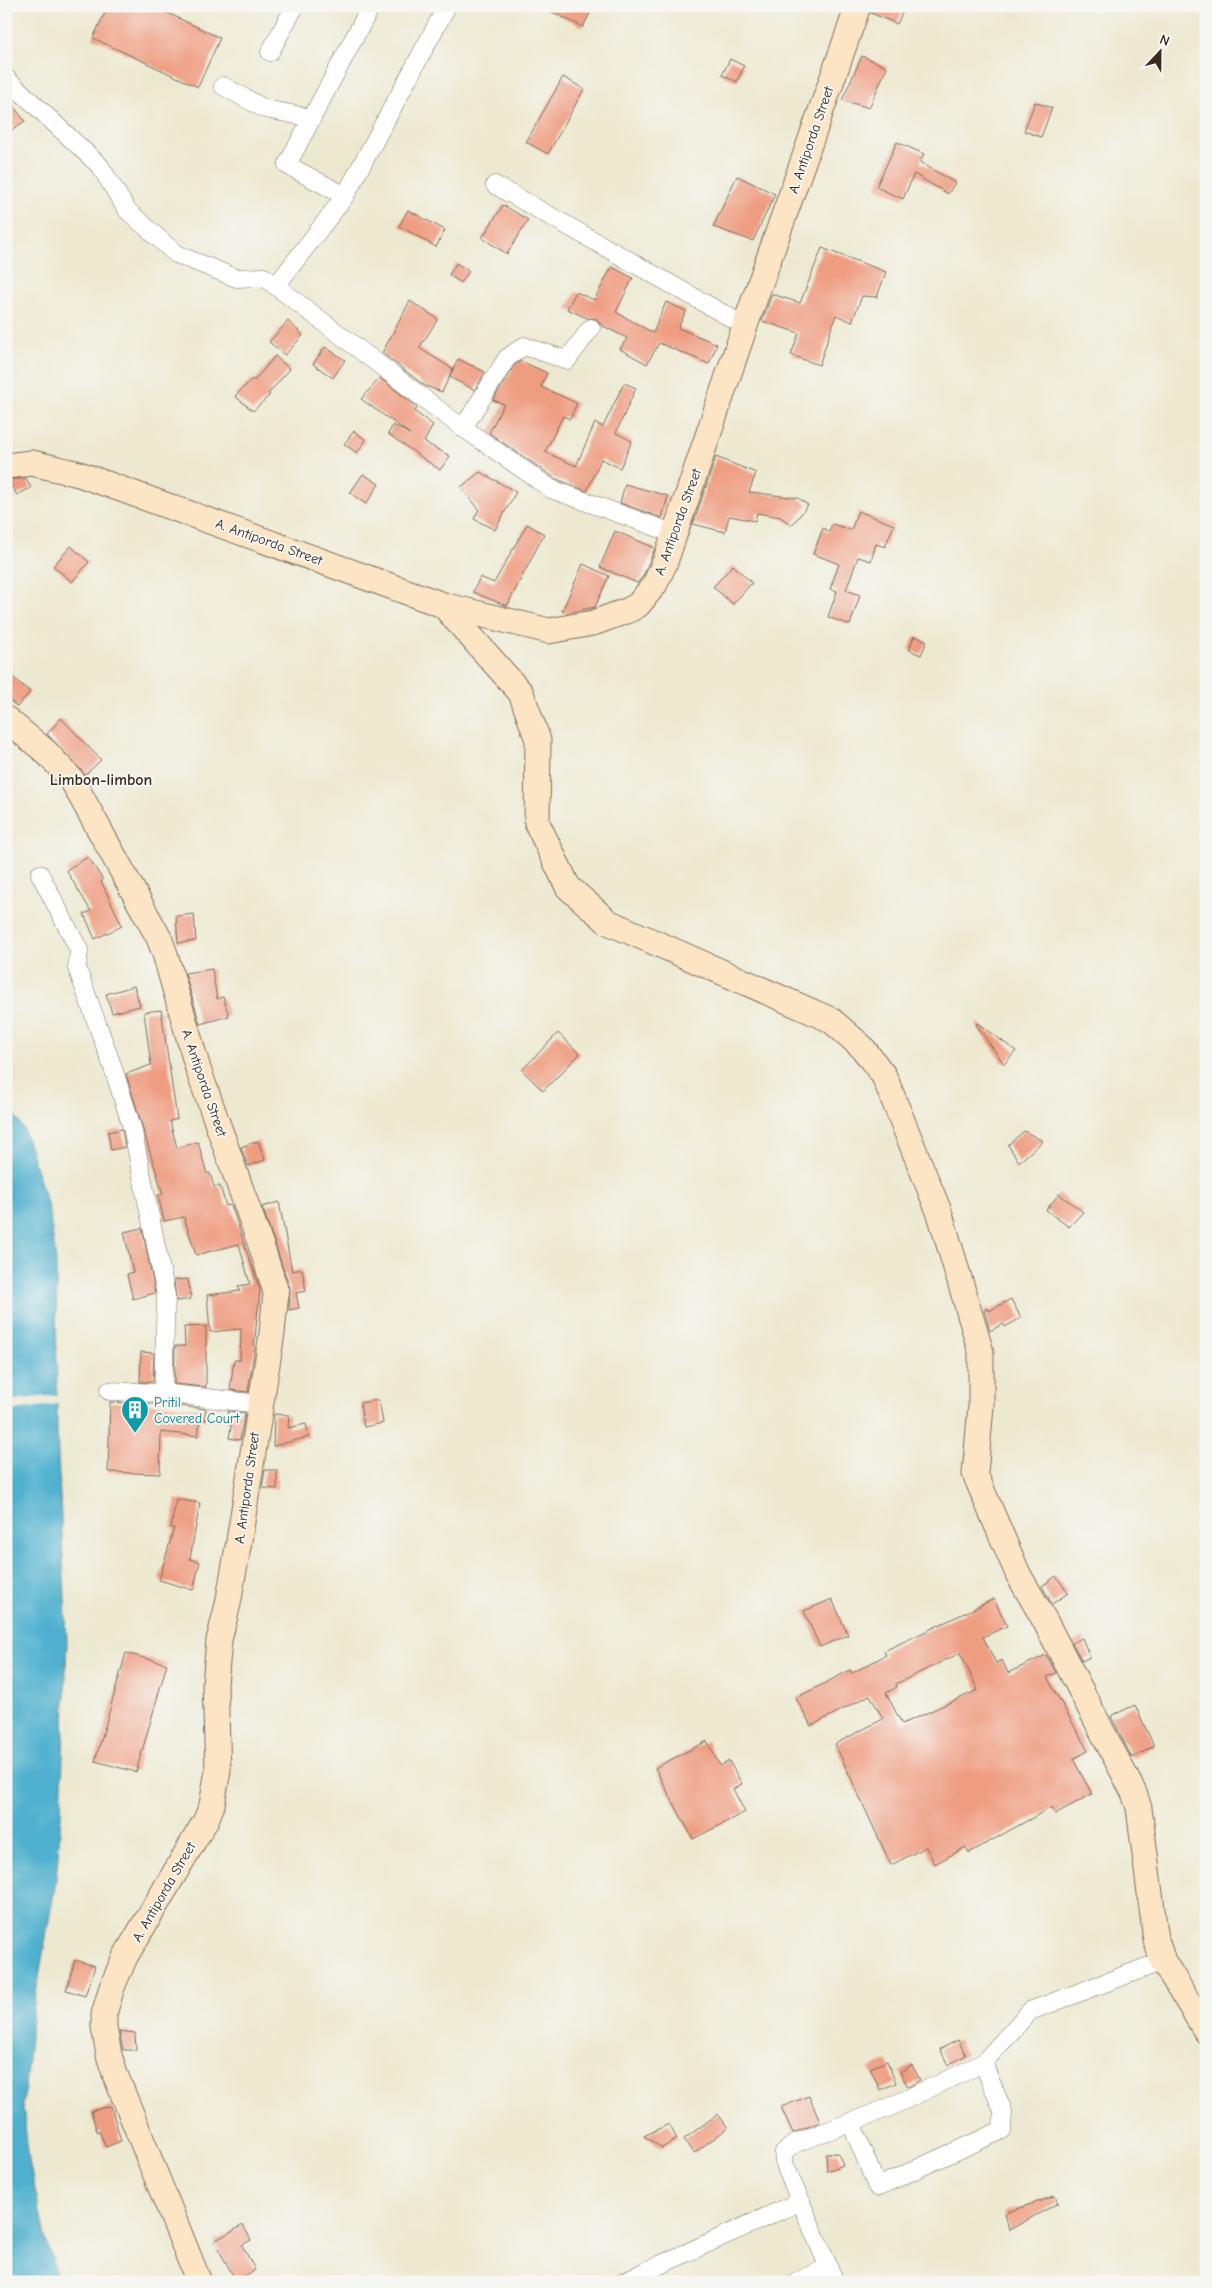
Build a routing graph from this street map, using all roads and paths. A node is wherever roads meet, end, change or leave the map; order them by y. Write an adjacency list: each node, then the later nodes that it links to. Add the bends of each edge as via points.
1 (295, 6): 5 (street)
2 (371, 6): 8 (street)
3 (447, 6): 10 (street)
4 (856, 7): 12 (street, A. Antiporda Street)
5 (270, 52)
6 (6, 78): 11 (street, via 100,166 126,210 176,254 236,278 264,277)
7 (222, 86): 8 (street, via 265,108)
8 (312, 118): 10 (street, via 288,165)
9 (495, 185): 12 (street)
10 (346, 196): 11 (street)
11 (276, 286): 14 (street)
12 (745, 326): 16 (street, A. Antiporda Street)
13 (591, 328): 14 (street, via 567,360 524,346 507,358)
14 (463, 428): 16 (street, via 551,489)
15 (6, 466): 17 (street, A. Antiporda Street, via 32,463 79,474)
16 (675, 534): 17 (street, A. Antiporda Street, via 655,584 638,605 613,617 549,631)
17 (444, 605): 23 (street, via 521,692 538,740 537,823 568,887 608,922 830,1020 862,1047 884,1076 940,1214 982,1352 975,1474 1018,1574 1134,1793 1139,1808 1156,1940)
18 (6, 719): 22 (street, A. Antiporda Street, via 46,752 72,780 166,954 198,1069 276,1292)
19 (40, 874): 21 (street, via 79,950 77,968 132,1127 166,1294)
20 (109, 1391): 21 (street)
21 (163, 1393): 22 (street)
22 (260, 1404): 29 (street, A. Antiporda Street, via 236,1562 217,1658 218,1770 212,1805 119,1969 104,2014 108,2055)
23 (1163, 1961): 24 (street); 25 (street, via 1030,2011)
24 (1206, 2031)
25 (983, 2063): 26 (street); 26 (street, via 1003,2111 1002,2130 877,2187)
26 (851, 2122): 27 (street, via 796,2143 784,2152 784,2163)
27 (801, 2201): 28 (street); 30 (street)
28 (832, 2274): 31 (street)
29 (199, 2282)
30 (622, 2282)
31 (797, 2282)

